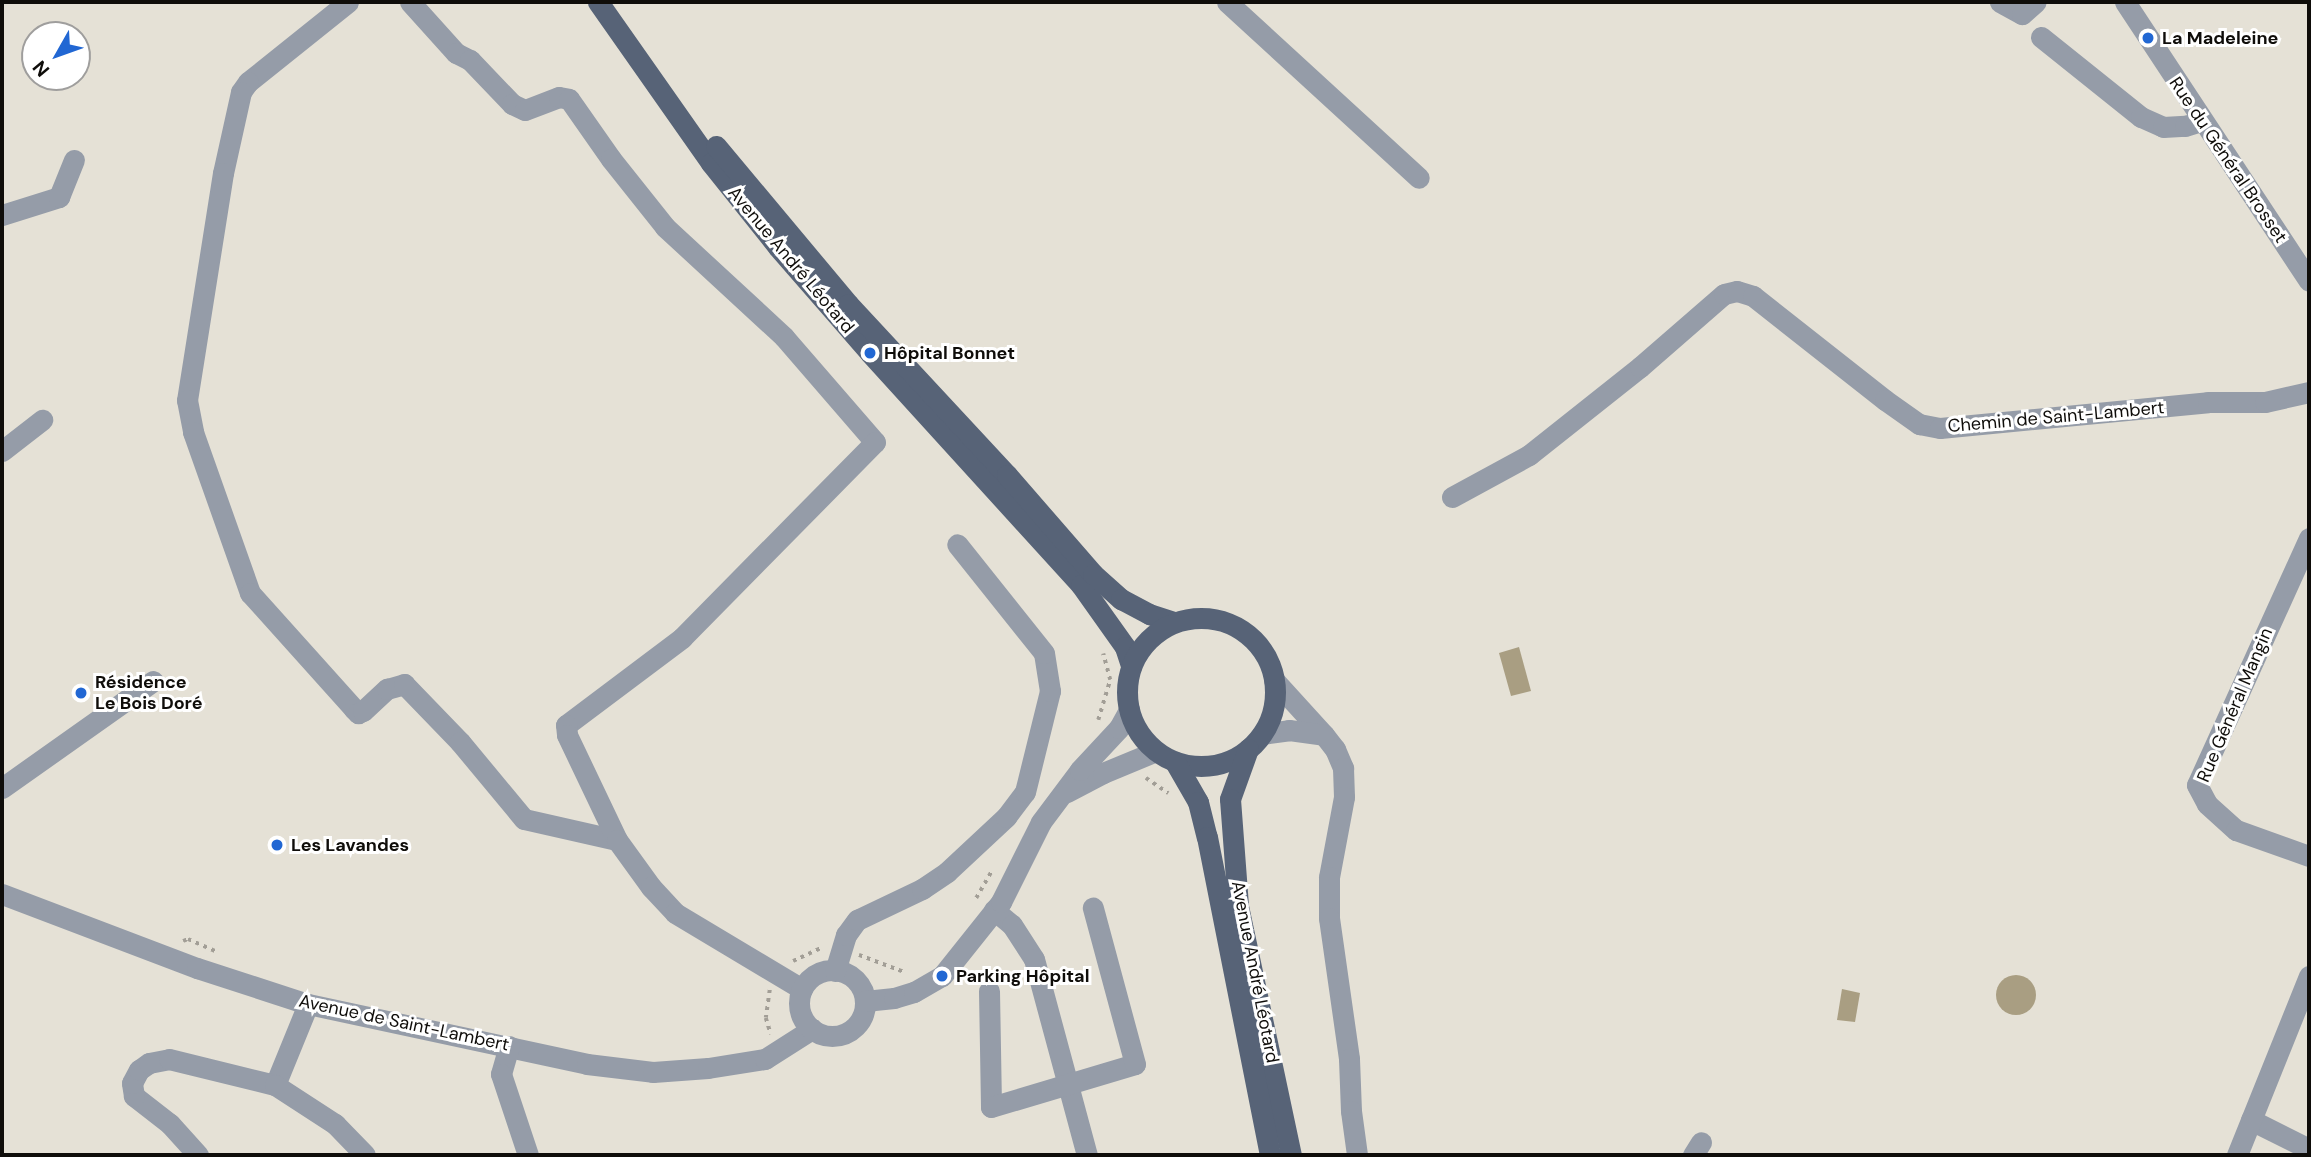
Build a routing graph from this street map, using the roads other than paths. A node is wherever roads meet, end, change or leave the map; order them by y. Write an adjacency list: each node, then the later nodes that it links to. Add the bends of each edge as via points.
1 (348, 2): 32 (street, via 241,92 222,173 187,400 193,432 250,593 358,713 387,688 404,684 460,741 524,819)
2 (410, 2): 32 (street, via 456,53 470,60 512,104 525,110 559,97 569,100 665,227 784,337 874,442 682,638 566,725)
3 (598, 2): 22 (main road, Avenue André Léotard, via 711,163 778,247 1082,584 1125,647)
4 (615, 2): 21 (main road, Avenue André Léotard, via 721,152 848,304 1093,574 1121,599)
5 (1227, 2): 12 (street)
6 (2000, 2): 7 (street, via 2022,14)
7 (2036, 2)
8 (2135, 6): 10 (street, Rue du Général Brosset)
9 (2041, 37): 10 (street, via 2141,117 2163,127)
10 (2201, 121): 14 (street, Rue du Général Brosset)
11 (74, 159): 13 (street, via 60,197)
12 (1419, 178)
13 (2, 215)
14 (2309, 281)
15 (2309, 392): 18 (street, Chemin de Saint-Lambert, via 2265,402 2208,402 1940,428 1919,424 1753,296 1737,291 1724,294 1529,455)
16 (42, 420): 17 (street)
17 (2, 450)
18 (1452, 497)
19 (2309, 538): 33 (street, Rue Général Mangin, via 2197,785 2207,804 2236,830)
20 (957, 544): 37 (street, via 1044,653 1050,691 1026,792 947,872 922,890 857,920 846,935)
21 (1174, 622): 22 (main road, via 1148,639); 23 (main road, via 1207,617 1238,627 1262,650)
22 (1131, 666): 25 (main road, via 1126,688)
23 (1274, 680): 26 (street); 27 (main road, via 1273,708)
24 (153, 681): 30 (street)
25 (1129, 710): 28 (main road, via 1144,740); 31 (street)
26 (1324, 735): 27 (street, via 1289,730); 55 (street, via 1343,768 1344,797 1329,877 1329,918)
27 (1255, 741): 29 (main road, via 1232,759 1214,765); 54 (main road, Avenue André Léotard, via 1230,799 1238,906)
28 (1156, 751): 29 (main road); 31 (street)
29 (1175, 762): 53 (main road, Avenue André Léotard, via 1198,802 1207,837)
30 (2, 788)
31 (1059, 797): 36 (street)
32 (617, 840): 39 (street, via 675,913)
33 (2309, 856)
34 (2, 894): 42 (street, Avenue de Saint-Lambert, via 197,968)
35 (1093, 908): 46 (street, via 1135,1064)
36 (994, 910): 41 (street, via 942,976 914,992); 46 (street, via 1012,925 1034,959)
37 (835, 971): 39 (street, via 817,973); 41 (street, via 858,983)
38 (2309, 976): 47 (street)
39 (802, 989): 43 (street, via 800,1012)
40 (989, 991): 46 (street, via 991,1107)
41 (865, 1001): 43 (street, via 863,1014 851,1030 831,1036)
42 (309, 1004): 44 (street, Avenue de Saint-Lambert); 45 (street)
43 (812, 1029): 44 (street, Avenue de Saint-Lambert, via 765,1059 653,1072 587,1064)
44 (509, 1046): 51 (street, via 501,1074)
45 (275, 1085): 49 (street, via 169,1059 139,1070 132,1083 134,1096 170,1124); 50 (street, via 335,1124)
46 (1068, 1085): 52 (street)
47 (2251, 1119): 48 (street); 56 (street)
48 (2309, 1149)
49 (198, 1155)
50 (365, 1155)
51 (528, 1155)
52 (1087, 1155)
53 (1270, 1155)
54 (1291, 1155)
55 (1357, 1155)
56 (2237, 1155)

